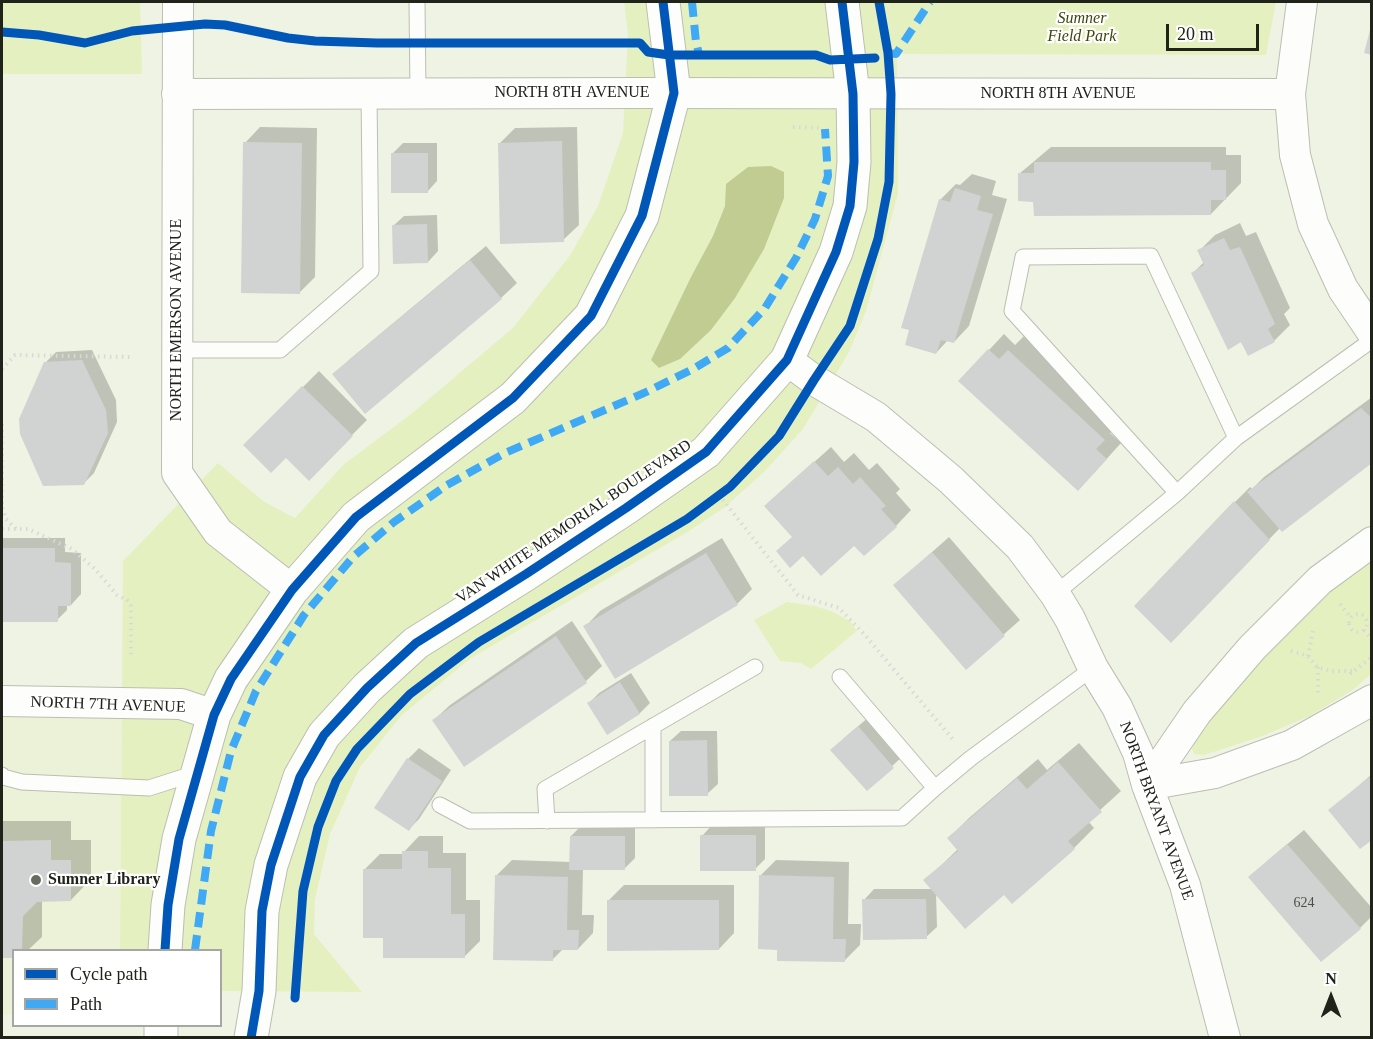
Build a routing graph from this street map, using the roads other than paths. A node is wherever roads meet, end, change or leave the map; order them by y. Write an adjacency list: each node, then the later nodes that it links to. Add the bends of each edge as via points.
1 (178, 2): 8 (street, NORTH EMERSON AVENUE)
2 (417, 2): 6 (lane)
3 (663, 2): 7 (street)
4 (843, 2): 10 (street, VAN WHITE MEMORIAL BOULEVARD)
5 (1302, 2): 11 (street)
6 (418, 93): 7 (street, NORTH 8TH AVENUE); 9 (street, NORTH 8TH AVENUE)
7 (674, 93): 10 (street, NORTH 8TH AVENUE); 19 (street, via 642,216 591,316 513,398 356,517)
8 (177, 94): 9 (street, NORTH 8TH AVENUE); 14 (street, NORTH EMERSON AVENUE)
9 (369, 94): 14 (lane, via 371,271 279,350)
10 (853, 94): 11 (street, NORTH 8TH AVENUE); 15 (street, VAN WHITE MEMORIAL BOULEVARD, via 850,206 836,252)
11 (1290, 94): 12 (street, via 1296,155 1313,224 1343,289)
12 (1371, 332)
13 (1371, 340): 16 (lane)
14 (177, 350): 19 (street, NORTH EMERSON AVENUE, via 177,473 218,532)
15 (788, 360): 20 (street, NORTH BRYANT AVENUE, via 876,417 951,480 1020,547); 36 (street, VAN WHITE MEMORIAL BOULEVARD, via 706,452 416,643 324,735 300,777 271,865 262,911 259,991)
16 (1236, 438): 17 (lane); 17 (lane, via 1151,256 1023,257 1012,310)
17 (1177, 494): 20 (lane)
18 (1371, 542): 30 (street, via 1320,579 1252,648 1197,712)
19 (292, 590): 26 (street, via 231,680)
20 (1055, 594): 22 (street, NORTH BRYANT AVENUE)
21 (755, 667): 27 (lane)
22 (1093, 668): 30 (street, NORTH BRYANT AVENUE, via 1117,707 1138,753); 31 (lane)
23 (840, 677): 31 (lane)
24 (1371, 700): 30 (street, via 1292,746 1215,773)
25 (2, 701): 26 (street, NORTH 7TH AVENUE, via 181,704)
26 (214, 715): 28 (street)
27 (653, 726): 33 (lane); 34 (lane, via 545,789)
28 (196, 773): 29 (lane, via 149,788 22,782); 35 (street, via 178,839)
29 (2, 775)
30 (1147, 785): 37 (street, NORTH BRYANT AVENUE, via 1185,885)
31 (935, 788): 33 (lane, via 902,818)
32 (440, 805): 34 (lane, via 470,821)
33 (653, 820): 34 (lane)
34 (547, 821)
35 (165, 949)
36 (251, 1038)
37 (1225, 1038)

